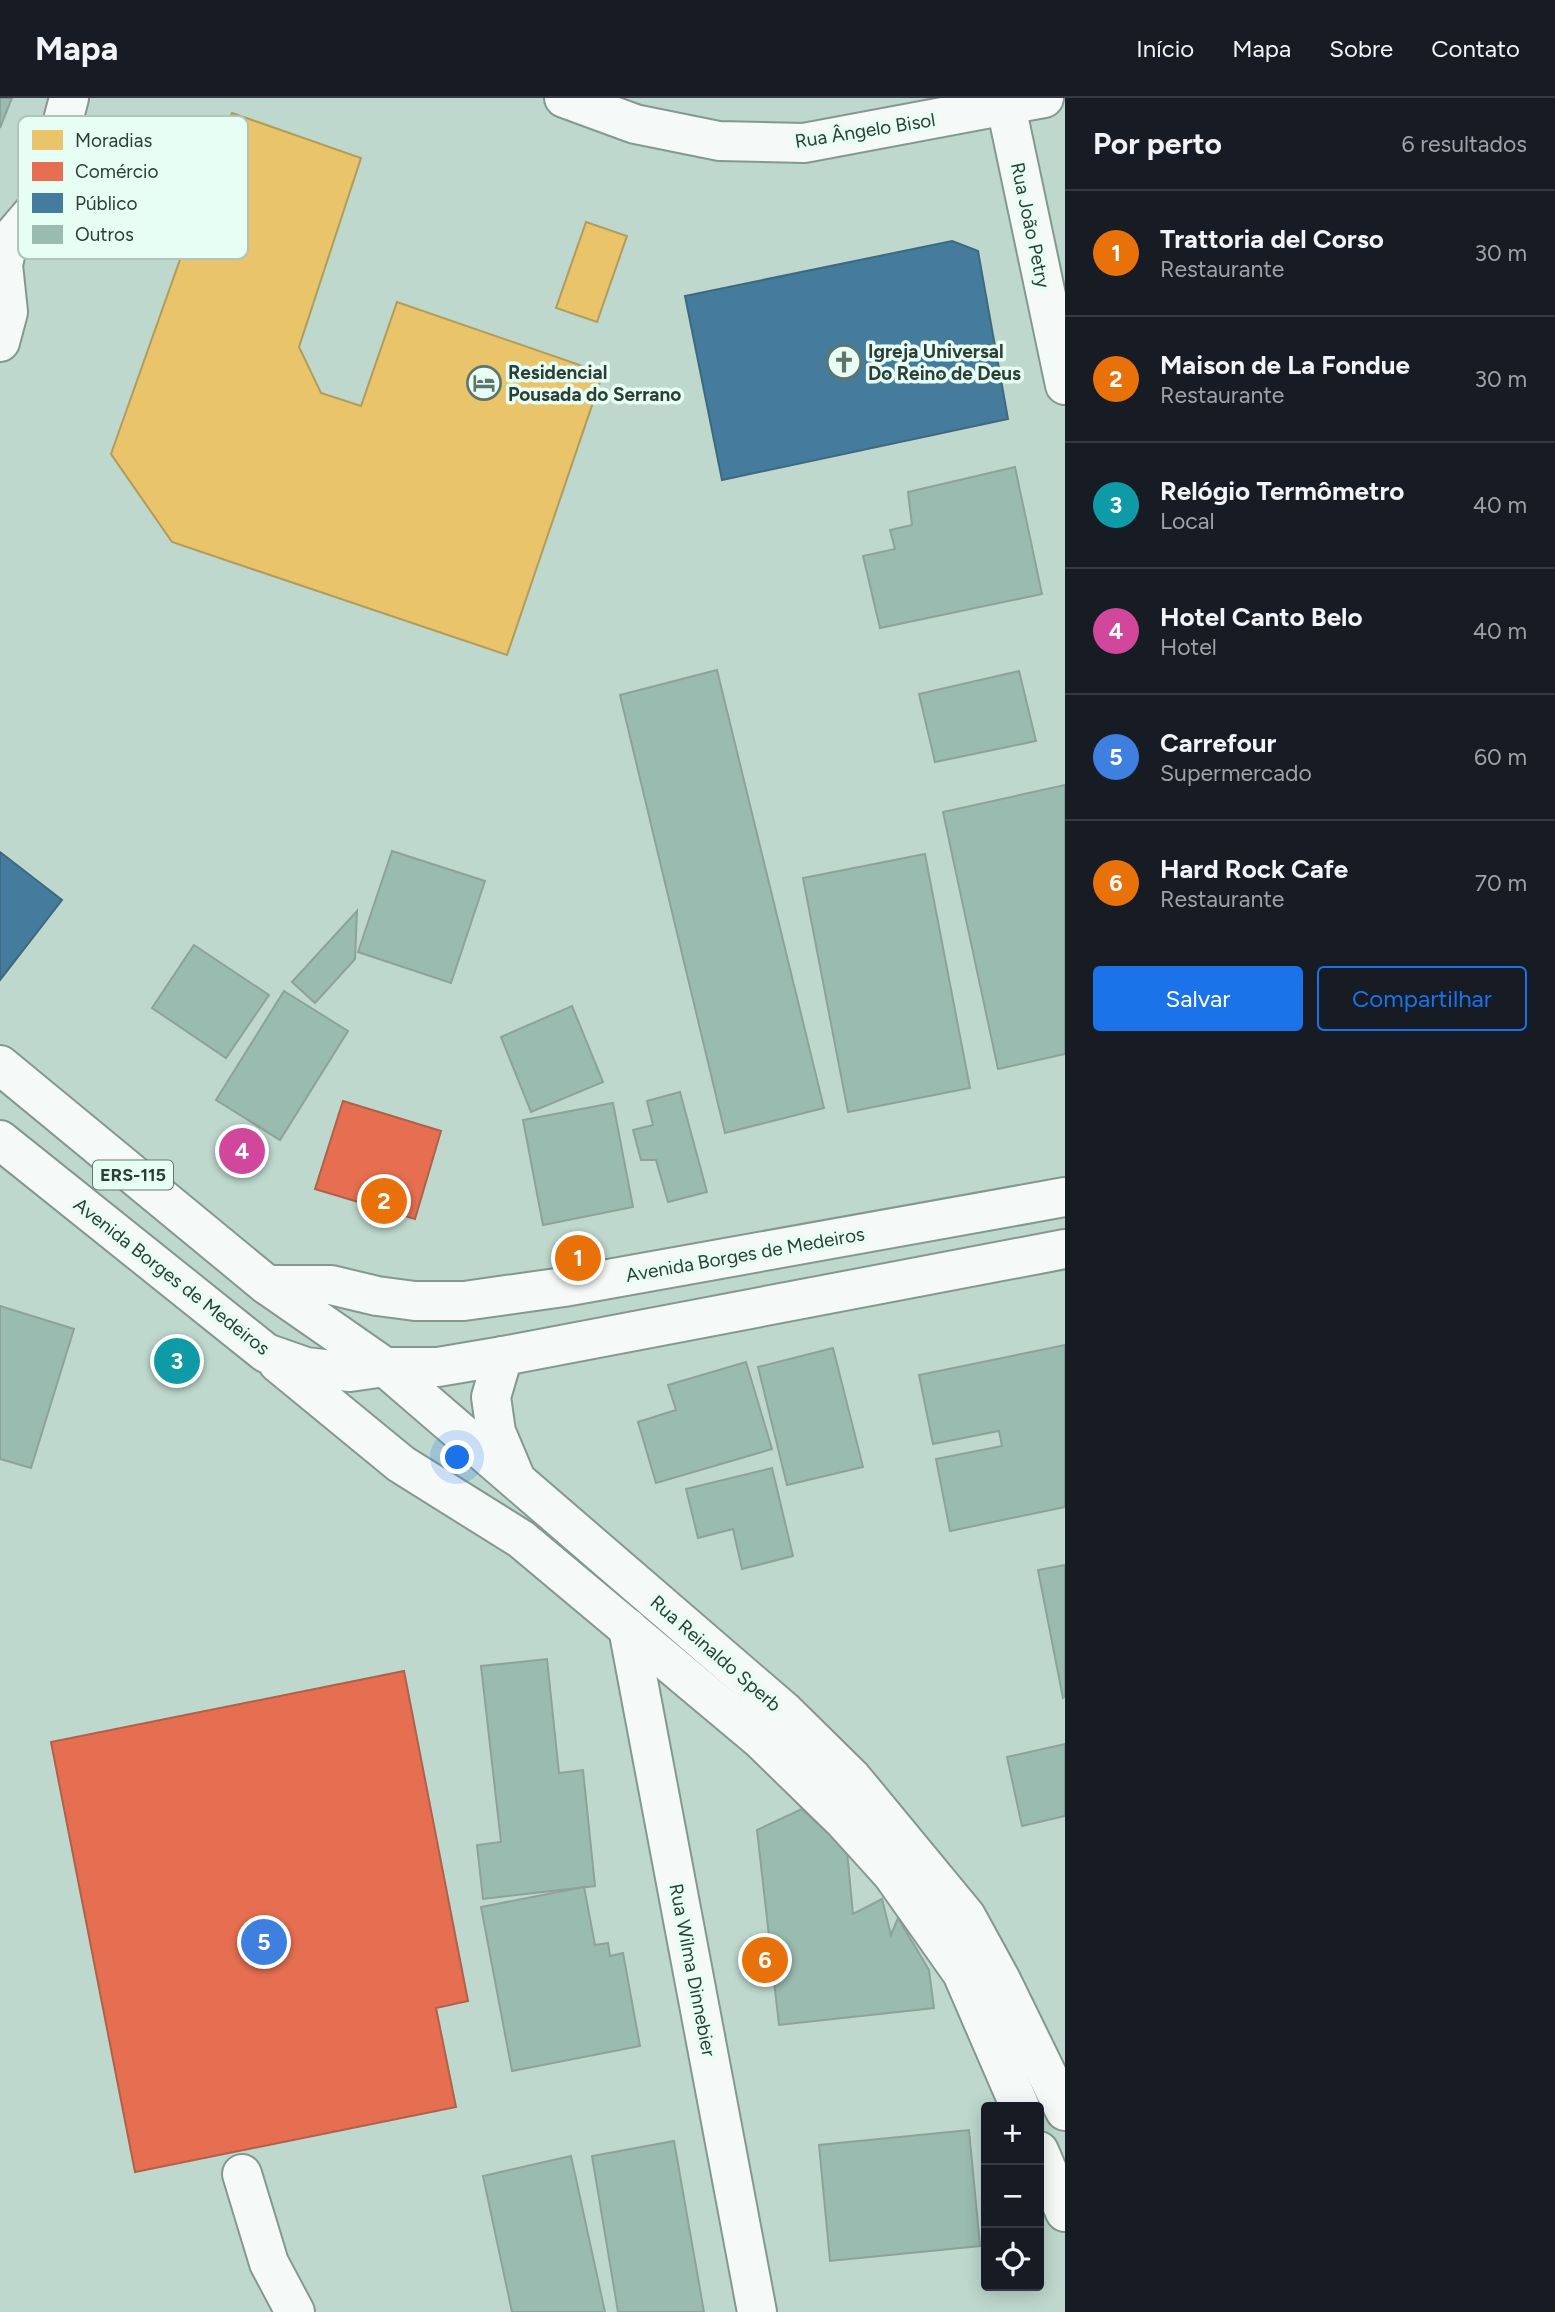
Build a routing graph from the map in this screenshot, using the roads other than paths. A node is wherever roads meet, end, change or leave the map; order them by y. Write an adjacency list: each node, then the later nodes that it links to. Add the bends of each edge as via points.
1 (69, 98): 5 (main road)
2 (564, 98): 4 (main road, Rua Ângelo Bisol, via 635,124 719,141 804,143)
3 (1044, 98): 4 (main road, Rua Ângelo Bisol)
4 (1006, 106): 8 (main road, Rua João Petry)
5 (64, 116)
6 (18, 230): 7 (main road, via 8,242 3,265 8,312)
7 (0, 342)
8 (1065, 385)
9 (0, 1065): 13 (main road, ERS-115)
10 (0, 1140): 14 (main road, Avenida Borges de Medeiros / ERS-115)
11 (1065, 1197): 13 (main road, Avenida Borges de Medeiros, via 464,1301 415,1301 331,1285)
12 (1065, 1249): 15 (main road, Avenida Borges de Medeiros)
13 (267, 1285): 16 (main road, Rua Reinaldo Sperb / ERS-115)
14 (266, 1353): 16 (main road, Avenida Borges de Medeiros, via 306,1367 349,1372); 18 (main road, Rua Reinaldo Sperb, via 401,1464 521,1539)
15 (503, 1356): 16 (main road, Avenida Borges de Medeiros, via 438,1367); 17 (main road, via 491,1397 496,1432)
16 (385, 1367): 17 (main road, Rua Reinaldo Sperb)
17 (517, 1482): 20 (main road, Rua Reinaldo Sperb, via 785,1712 852,1777 965,1916)
18 (628, 1628): 19 (main road, Rua Reinaldo Sperb, via 761,1740 892,1874 962,1973); 25 (main road, Rua Wilma Dinnebier)
19 (1018, 2102)
20 (1065, 2111)
21 (1044, 2163): 23 (main road)
22 (242, 2174): 24 (main road, via 269,2263)
23 (1065, 2212)
24 (295, 2312)
25 (757, 2312)

